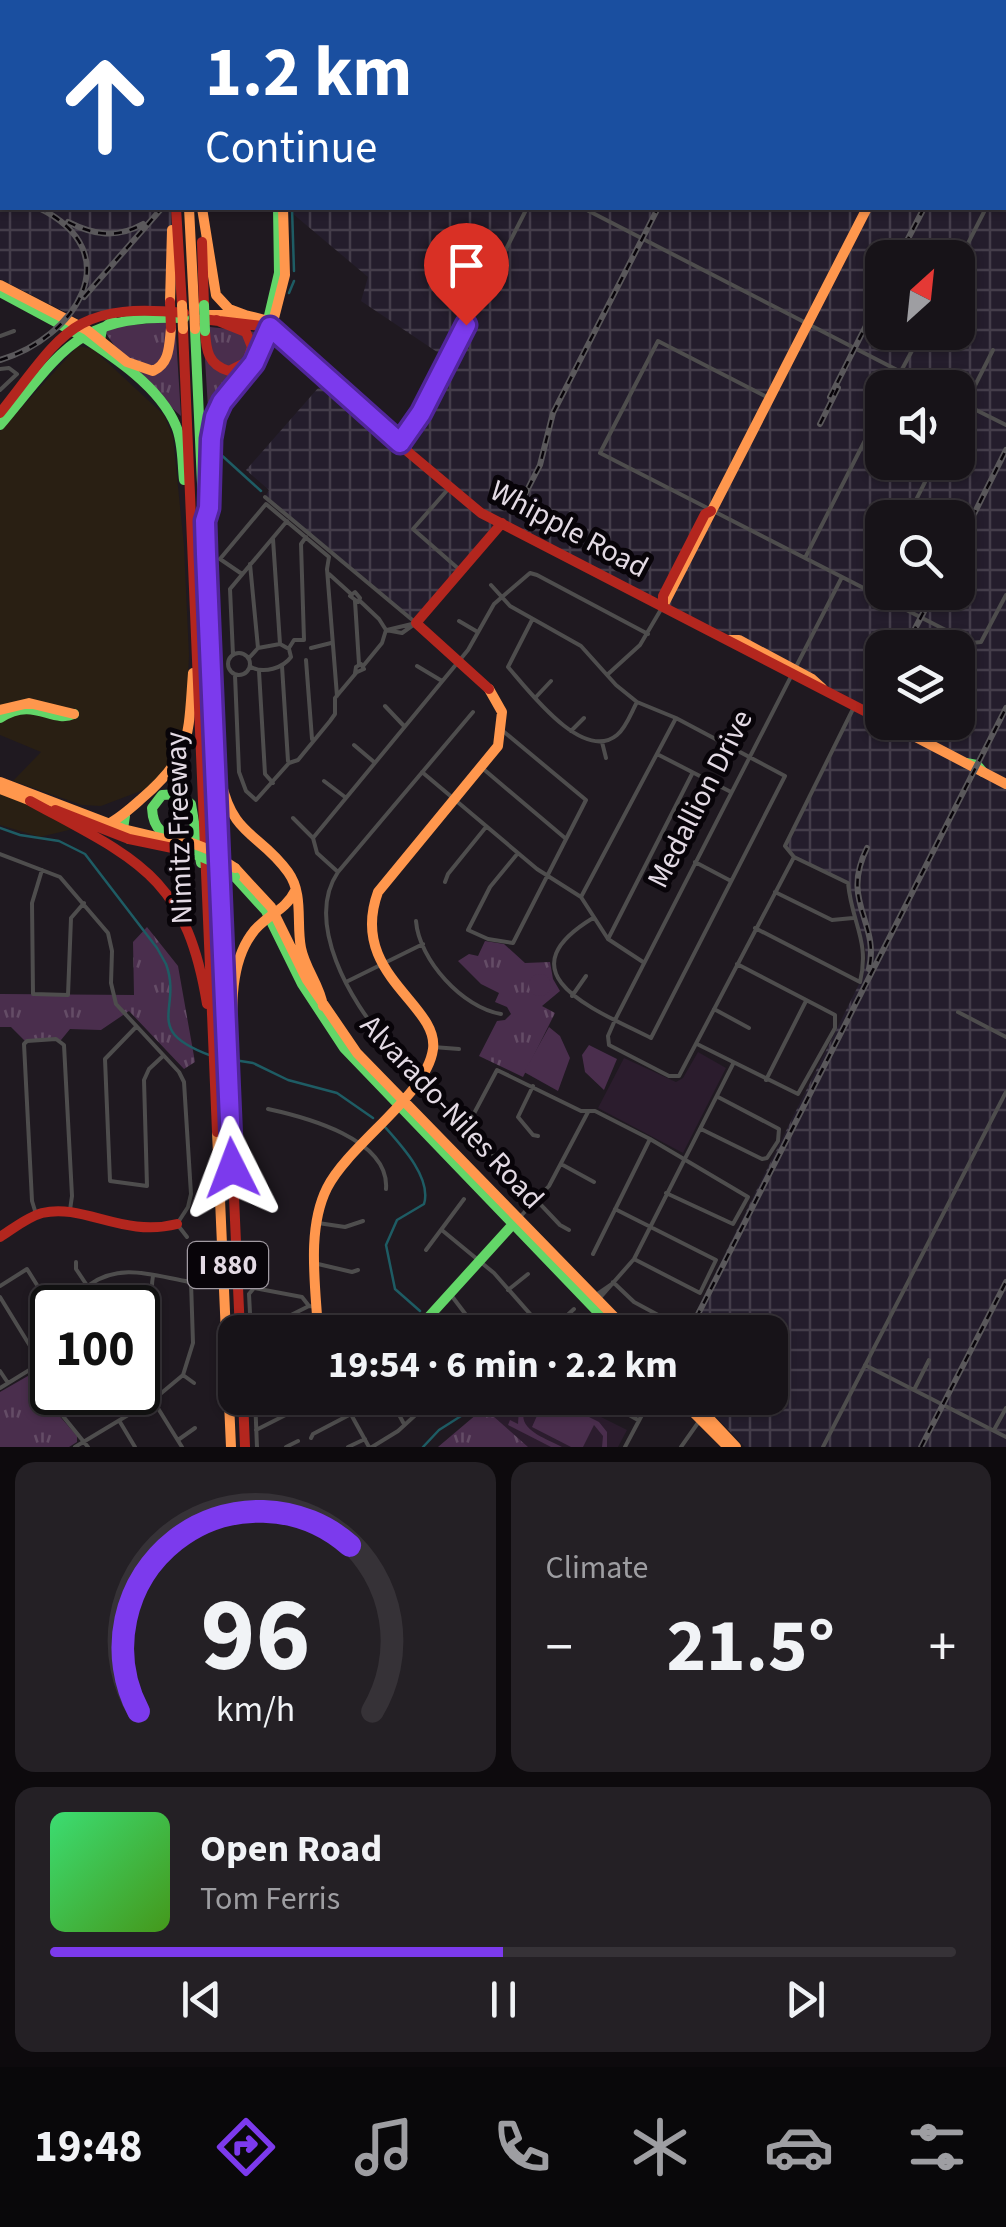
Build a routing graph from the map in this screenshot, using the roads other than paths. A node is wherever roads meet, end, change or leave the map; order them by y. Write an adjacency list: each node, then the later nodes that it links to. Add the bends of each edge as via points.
1 (189, 210): 12 (main road)
2 (201, 210): 12 (main road)
3 (201, 210): 13 (main road, via 216,295)
4 (281, 210): 16 (main road, via 285,275)
5 (526, 210): 34 (street)
6 (587, 210): 17 (street)
7 (866, 210): 17 (main road)
8 (985, 210): 10 (street)
9 (175, 212): 12 (main road)
10 (970, 240)
11 (0, 288): 19 (main road)
12 (187, 304): 18 (main road, bridge); 18 (main road, bridge)
13 (244, 315): 16 (main road, Whipple Road); 19 (main road, Whipple Road, via 119,310)
14 (216, 320): 15 (main road); 16 (main road); 18 (main road, via 246,332 252,348 247,362 229,370 215,365)
15 (112, 321): 19 (main road); 22 (main road)
16 (270, 323): 34 (main road, Whipple Road); 40 (main road, via 254,363 215,417)
17 (808, 323): 25 (street); 28 (main road)
18 (189, 329): 22 (main road, via 152,370 132,368); 37 (main road, Nimitz Freeway / I 880); 40 (main road, Nimitz Freeway / I 880)
19 (80, 330): 22 (main road); 30 (main road, via 50,349); 31 (main road); 37 (main road, via 169,413)
20 (14, 331): 21 (street)
21 (0, 336)
22 (100, 341)
23 (993, 350): 26 (street)
24 (0, 369): 27 (street, via 17,374)
25 (897, 370)
26 (975, 385)
27 (0, 390)
28 (769, 398): 38 (main road); 38 (street, via 658,341 600,453)
29 (975, 409): 32 (street)
30 (0, 413)
31 (0, 425)
32 (1006, 426)
33 (865, 440): 44 (street)
34 (400, 443): 35 (main road, Whipple Road)
35 (450, 488): 41 (main road, Whipple Road); 46 (street, via 413,529)
36 (265, 497): 59 (street)
37 (190, 502): 73 (main road, Nimitz Freeway / I 880)
38 (712, 510): 44 (street); 55 (main road)
39 (287, 520): 42 (street); 43 (street); 47 (street, via 262,506 220,559)
40 (205, 521): 102 (main road, Nimitz Freeway / I 880)
41 (502, 524): 46 (main road); 55 (main road, Whipple Road)
42 (306, 536): 48 (street, via 329,557); 63 (street)
43 (272, 537): 45 (street); 65 (street)
44 (805, 558): 49 (street)
45 (250, 564): 47 (street); 66 (street)
46 (461, 572): 59 (main road)
47 (242, 574): 69 (street, via 229,592)
48 (329, 574): 54 (street); 64 (street)
49 (842, 577): 51 (street); 80 (street, Medallion Drive)
50 (490, 585): 53 (street)
51 (865, 588)
52 (1006, 595): 56 (street, via 978,644)
53 (500, 598): 57 (street); 61 (street); 62 (street, via 530,573)
54 (357, 601): 60 (street); 75 (street)
55 (662, 606): 62 (street); 80 (main road, Whipple Road)
56 (909, 610)
57 (532, 620): 81 (street, via 581,646); 86 (street, via 508,667)
58 (459, 621): 61 (street)
59 (416, 623): 60 (street, via 402,634); 74 (main road)
60 (386, 630): 75 (street)
61 (476, 631): 74 (street)
62 (648, 634): 81 (street)
63 (304, 640): 67 (street); 68 (street, via 294,640)
64 (331, 643): 67 (street); 85 (street)
65 (280, 644): 66 (street); 68 (street)
66 (258, 648): 71 (street)
67 (311, 648): 72 (street)
68 (289, 649): 70 (street)
69 (233, 655): 71 (street); 82 (street, via 229,668)
70 (291, 656): 72 (street); 76 (street)
71 (248, 658): 78 (street)
72 (306, 660): 101 (street)
73 (198, 661): 120 (main road, via 182,756); 139 (main road, Nimitz Freeway / I 880)
74 (458, 661): 83 (street); 97 (main road, via 496,697)
75 (361, 665): 85 (street)
76 (282, 666): 79 (street); 108 (street)
77 (418, 666): 83 (street)
78 (250, 667): 79 (street); 82 (street)
79 (259, 671): 113 (street, via 265,774)
80 (793, 672): 89 (main road, Whipple Road); 105 (street, Medallion Drive)
81 (607, 674): 87 (street)
82 (235, 675): 113 (street, via 241,782 256,800)
83 (442, 681): 96 (street)
84 (551, 681): 86 (street)
85 (337, 696): 101 (street, via 335,714)
86 (535, 698): 98 (street)
87 (637, 702): 95 (street); 100 (street, via 622,731)
88 (385, 706): 96 (street)
89 (854, 706): 91 (main road, Whipple Road); 130 (street, via 785,846)
90 (0, 710): 93 (main road, via 30,701 74,714 66,718 32,707)
91 (865, 711)
92 (473, 712): 110 (street)
93 (0, 718)
94 (584, 718): 98 (street)
95 (676, 718): 104 (street); 105 (street)
96 (404, 726): 107 (street)
97 (503, 731): 109 (main road); 126 (street, via 586,800)
98 (571, 731): 100 (street)
99 (922, 740): 114 (main road, Whipple Road)
100 (602, 742): 106 (street)
101 (312, 743): 108 (street)
102 (215, 744): 138 (main road, via 234,822); 168 (main road, Nimitz Freeway / I 880)
103 (354, 744): 107 (street)
104 (657, 754): 111 (street); 141 (street)
105 (749, 756): 116 (street, Medallion Drive); 137 (street, via 785,776)
106 (606, 758)
107 (374, 762): 117 (street)
108 (289, 763): 113 (street)
109 (480, 767): 118 (main road); 126 (street)
110 (422, 772): 118 (street); 133 (street)
111 (692, 774): 116 (street); 148 (street)
112 (324, 781): 117 (street)
113 (273, 783)
114 (1006, 784)
115 (0, 786): 119 (main road, Alvarado-Niles Road); 122 (main road, Alvarado-Niles Road)
116 (731, 792): 131 (street, Medallion Drive)
117 (345, 798): 125 (street)
118 (454, 799): 123 (street); 151 (main road, via 370,909 370,932)
119 (30, 801): 124 (main road, Alvarado-Niles Road); 168 (main road, via 132,857 173,898 190,929)
120 (125, 816): 122 (main road); 124 (main road)
121 (293, 818): 125 (street)
122 (108, 824): 124 (main road, Alvarado-Niles Road)
123 (486, 827): 128 (street); 136 (street)
124 (126, 834): 127 (main road, Alvarado-Niles Road)
125 (313, 838): 133 (street)
126 (566, 838): 135 (street)
127 (184, 845): 134 (main road, Alvarado-Niles Road, bridge); 134 (main road, Alvarado-Niles Road, bridge, via 210,850); 139 (main road, via 152,824 152,808 162,795 178,794 191,804)
128 (518, 853): 135 (street); 135 (street, via 468,930 513,943)
129 (0, 854): 132 (street)
130 (794, 857): 140 (street); 145 (street, via 848,883)
131 (695, 862): 137 (street); 150 (street, Medallion Drive)
132 (42, 870): 142 (street, via 60,877); 142 (street, via 32,903 36,995 68,994 71,918)
133 (338, 872): 154 (street, via 328,894 328,942)
134 (235, 873): 143 (main road, Alvarado-Niles Road)
135 (548, 876): 141 (street)
136 (445, 882)
137 (732, 882): 161 (street, via 651,1038)
138 (295, 883): 143 (main road, via 288,907); 157 (main road, via 302,955)
139 (207, 886): 168 (main road, Nimitz Freeway / I 880)
140 (775, 892): 145 (street, via 832,920); 147 (street)
141 (582, 897): 144 (street)
142 (84, 902): 162 (street, via 108,933 113,998)
143 (273, 917): 157 (main road, Alvarado-Niles Road); 164 (main road, Alvarado-Niles Road, via 302,984); 168 (main road, via 252,932 240,954)
144 (594, 918): 148 (street); 155 (street, via 567,935 554,960 555,974)
145 (853, 918): 147 (street, via 865,947 860,982)
146 (416, 922): 149 (street)
147 (755, 928): 152 (street)
148 (608, 939): 150 (street)
149 (423, 944): 151 (street); 160 (street, via 462,996)
150 (644, 962): 161 (street, Medallion Drive)
151 (385, 964): 154 (street); 169 (main road, via 424,1019)
152 (737, 964): 156 (street); 158 (street)
153 (586, 976): 155 (street)
154 (348, 982): 166 (street, via 366,1020)
155 (572, 996): 161 (street)
156 (806, 1000): 175 (street); 175 (street, via 835,1016 835,1028 802,1091 793,1094)
157 (323, 1006): 172 (main road, Alvarado-Niles Road)
158 (714, 1009): 163 (street); 167 (street)
159 (958, 1012): 165 (street)
160 (501, 1014)
161 (614, 1020): 167 (street, Medallion Drive, via 609,1045 672,1077 682,1072)
162 (136, 1027): 171 (street); 171 (street, via 105,1059 110,1181 147,1186 144,1080)
163 (750, 1028)
164 (336, 1038): 172 (main road); 181 (main road, Alvarado-Niles Road)
165 (1006, 1038)
166 (386, 1040)
167 (696, 1044): 173 (street)
168 (220, 1046): 176 (main road); 176 (main road, Nimitz Freeway / I 880)
169 (433, 1047): 170 (street); 174 (main road)
170 (459, 1049)
171 (163, 1056): 201 (street, via 179,1072 186,1094 191,1194)
172 (365, 1061): 181 (main road, Alvarado-Niles Road)
173 (733, 1064): 175 (street); 180 (street)
174 (422, 1076): 178 (street); 181 (main road)
175 (766, 1080)
176 (225, 1084): 227 (main road, Nimitz Freeway / I 880); 280 (main road, Nimitz Freeway / I 880)
177 (533, 1086): 183 (street); 185 (street, via 518,1117); 194 (street, via 497,1070 469,1129)
178 (438, 1092)
179 (1006, 1092): 240 (street)
180 (717, 1096): 184 (street); 184 (street, via 779,1129 778,1140 768,1158 758,1158)
181 (398, 1101): 187 (main road); 200 (main road, Alvarado-Niles Road)
182 (268, 1108): 187 (street, via 308,1118)
183 (588, 1112): 186 (street); 189 (street)
184 (701, 1128): 188 (street)
185 (538, 1136)
186 (650, 1139): 188 (street); 195 (street)
187 (360, 1145): 191 (street, via 378,1163); 198 (main road, via 323,1198)
188 (684, 1161): 192 (street); 192 (street, via 748,1197 732,1224)
189 (561, 1164): 190 (street); 194 (street)
190 (594, 1182)
191 (386, 1189)
192 (666, 1193): 202 (street)
193 (464, 1199): 204 (street)
194 (538, 1200): 200 (street); 203 (street)
195 (616, 1209): 202 (street); 208 (street)
196 (36, 1215): 197 (main road); 197 (street, via 26,1042 56,1039 64,1045); 205 (main road)
197 (69, 1215): 201 (main road, via 143,1230)
198 (318, 1222): 199 (street); 212 (main road)
199 (363, 1222)
200 (515, 1222): 211 (main road); 224 (main road, Alvarado-Niles Road); 235 (main road, Alvarado-Niles Road)
201 (176, 1224): 206 (street)
202 (650, 1226): 209 (street); 209 (street, via 716,1260 709,1276 700,1293)
203 (569, 1230)
204 (442, 1231): 207 (street); 211 (street)
205 (1, 1233)
206 (187, 1236)
207 (426, 1250)
208 (592, 1254)
209 (634, 1259): 216 (street)
210 (76, 1262): 218 (street)
211 (479, 1262): 221 (street); 222 (main road)
212 (318, 1264): 213 (street); 225 (main road)
213 (358, 1270)
214 (528, 1274): 221 (street)
215 (153, 1276): 218 (street, via 128,1270); 219 (street); 243 (street, via 191,1282 193,1343)
216 (612, 1283): 224 (street); 237 (street)
217 (38, 1285): 220 (street, via 28,1269)
218 (89, 1285)
219 (152, 1285)
220 (0, 1286)
221 (508, 1290): 233 (street)
222 (451, 1295): 231 (main road); 232 (street)
223 (0, 1297): 238 (street)
224 (596, 1298): 236 (main road, Alvarado-Niles Road)
225 (313, 1306): 228 (street, via 302,1297 252,1289); 229 (street); 230 (main road)
226 (574, 1309): 234 (street)
227 (239, 1315)
228 (253, 1315)
229 (293, 1315)
230 (315, 1315)
231 (431, 1315)
232 (466, 1315)
233 (531, 1315)
234 (567, 1315)
235 (596, 1315)
236 (612, 1315)
237 (658, 1315)
238 (30, 1345)
239 (929, 1360): 247 (street)
240 (865, 1365): 247 (street); 290 (street)
241 (30, 1369): 244 (street)
242 (0, 1370): 244 (street)
243 (183, 1375): 245 (street); 248 (street)
244 (8, 1383): 246 (street)
245 (194, 1384)
246 (0, 1388)
247 (914, 1390): 270 (street)
248 (160, 1394)
249 (1006, 1408): 270 (street)
250 (160, 1411): 274 (street)
251 (62, 1415): 276 (street)
252 (130, 1415): 266 (street)
253 (243, 1415): 281 (main road)
254 (256, 1415): 269 (street)
255 (286, 1415): 269 (street)
256 (349, 1415): 272 (street)
257 (352, 1415): 273 (street)
258 (399, 1415): 267 (street)
259 (414, 1415): 267 (street)
260 (627, 1415): 265 (street)
261 (641, 1415): 265 (street)
262 (695, 1415): 264 (main road)
263 (706, 1415): 289 (main road)
264 (700, 1420): 287 (street); 288 (main road)
265 (638, 1421): 286 (street)
266 (120, 1422): 276 (street); 278 (street)
267 (404, 1424): 285 (street)
268 (194, 1428): 274 (street)
269 (256, 1430): 282 (street)
270 (994, 1431): 271 (street)
271 (1006, 1437)
272 (311, 1438)
273 (365, 1439): 284 (street); 285 (street)
274 (178, 1440): 279 (street)
275 (298, 1441): 283 (street)
276 (86, 1444): 277 (street)
277 (76, 1447)
278 (136, 1447)
279 (182, 1447)
280 (234, 1447)
281 (245, 1447)
282 (257, 1447)
283 (286, 1447)
284 (348, 1447)
285 (370, 1447)
286 (625, 1447)
287 (681, 1447)
288 (728, 1447)
289 (736, 1447)
290 (822, 1447)

